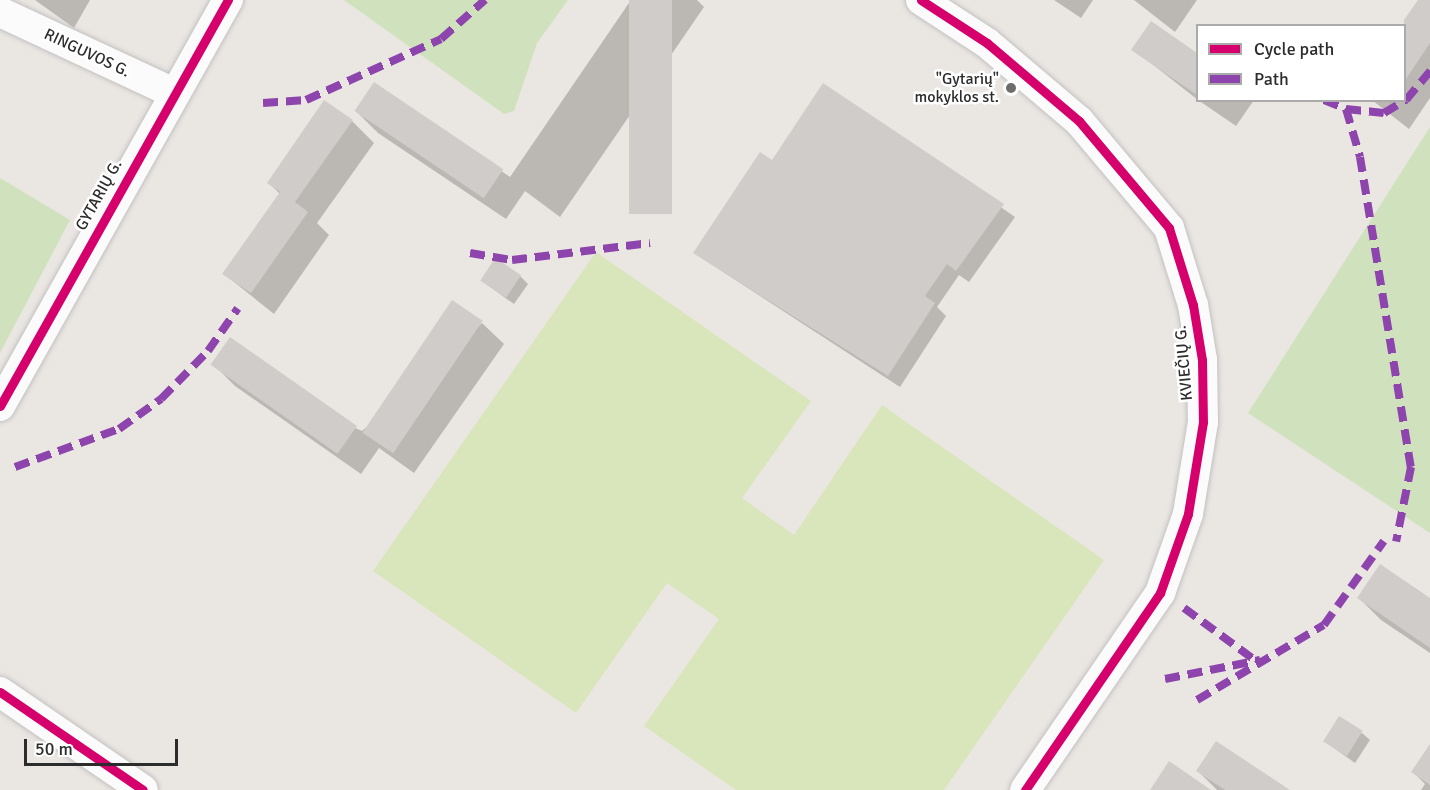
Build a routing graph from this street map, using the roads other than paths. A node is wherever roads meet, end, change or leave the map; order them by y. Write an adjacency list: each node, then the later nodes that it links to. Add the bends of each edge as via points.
1 (228, 0): 4 (street, GYTARIŲ G.)
2 (921, 0): 8 (street, KVIEČIŲ G., via 987,43 1079,121 1162,218 1193,305 1202,360 1203,422 1188,514 1160,593)
3 (0, 12): 4 (street, RINGUVOS G.)
4 (174, 93): 5 (street, GYTARIŲ G.)
5 (0, 406)
6 (0, 692): 7 (street)
7 (143, 790)
8 (1025, 790)

